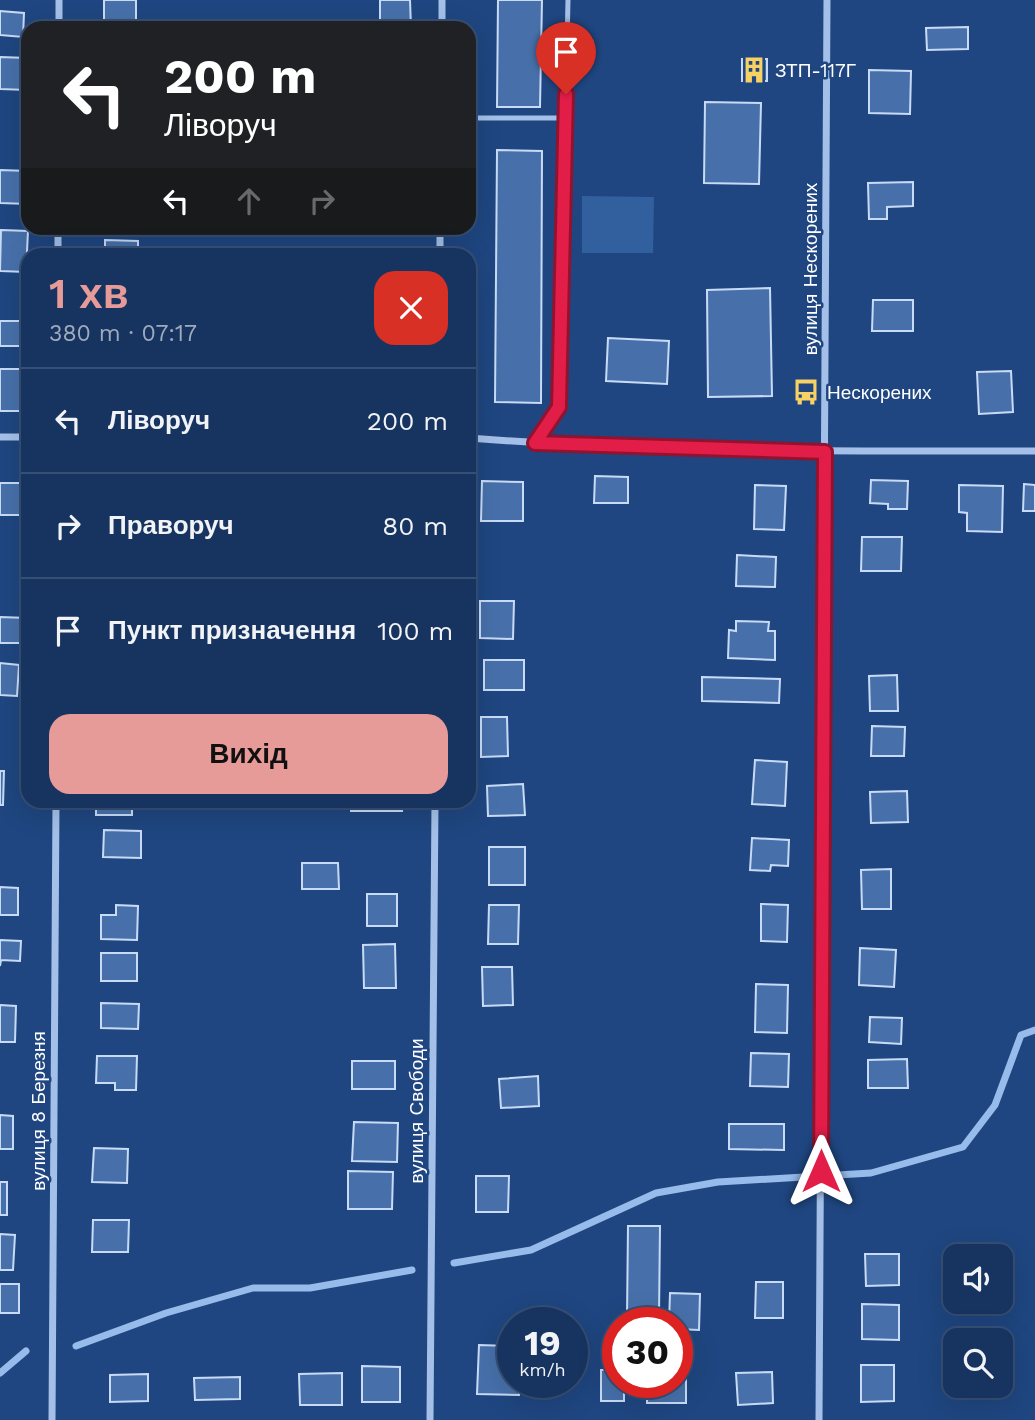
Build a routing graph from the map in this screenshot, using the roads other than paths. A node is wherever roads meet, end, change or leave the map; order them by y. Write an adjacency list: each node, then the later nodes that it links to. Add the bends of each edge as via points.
1 (58, 0): 5 (street)
2 (442, 0): 6 (street)
3 (568, 0): 8 (lane)
4 (827, 0): 14 (street, вулиця Нескорених)
5 (58, 21)
6 (442, 21)
7 (476, 118): 8 (lane)
8 (565, 118): 12 (lane, via 559,407)
9 (0, 438): 10 (street)
10 (21, 438)
11 (476, 439): 12 (street)
12 (535, 443): 14 (street)
13 (1035, 451): 14 (street)
14 (825, 452): 19 (street, вулиця Нескорених)
15 (56, 808): 17 (street, вулиця 8 Березня)
16 (435, 808): 18 (street, вулиця Свободи)
17 (52, 1420)
18 (430, 1420)
19 (820, 1420)

